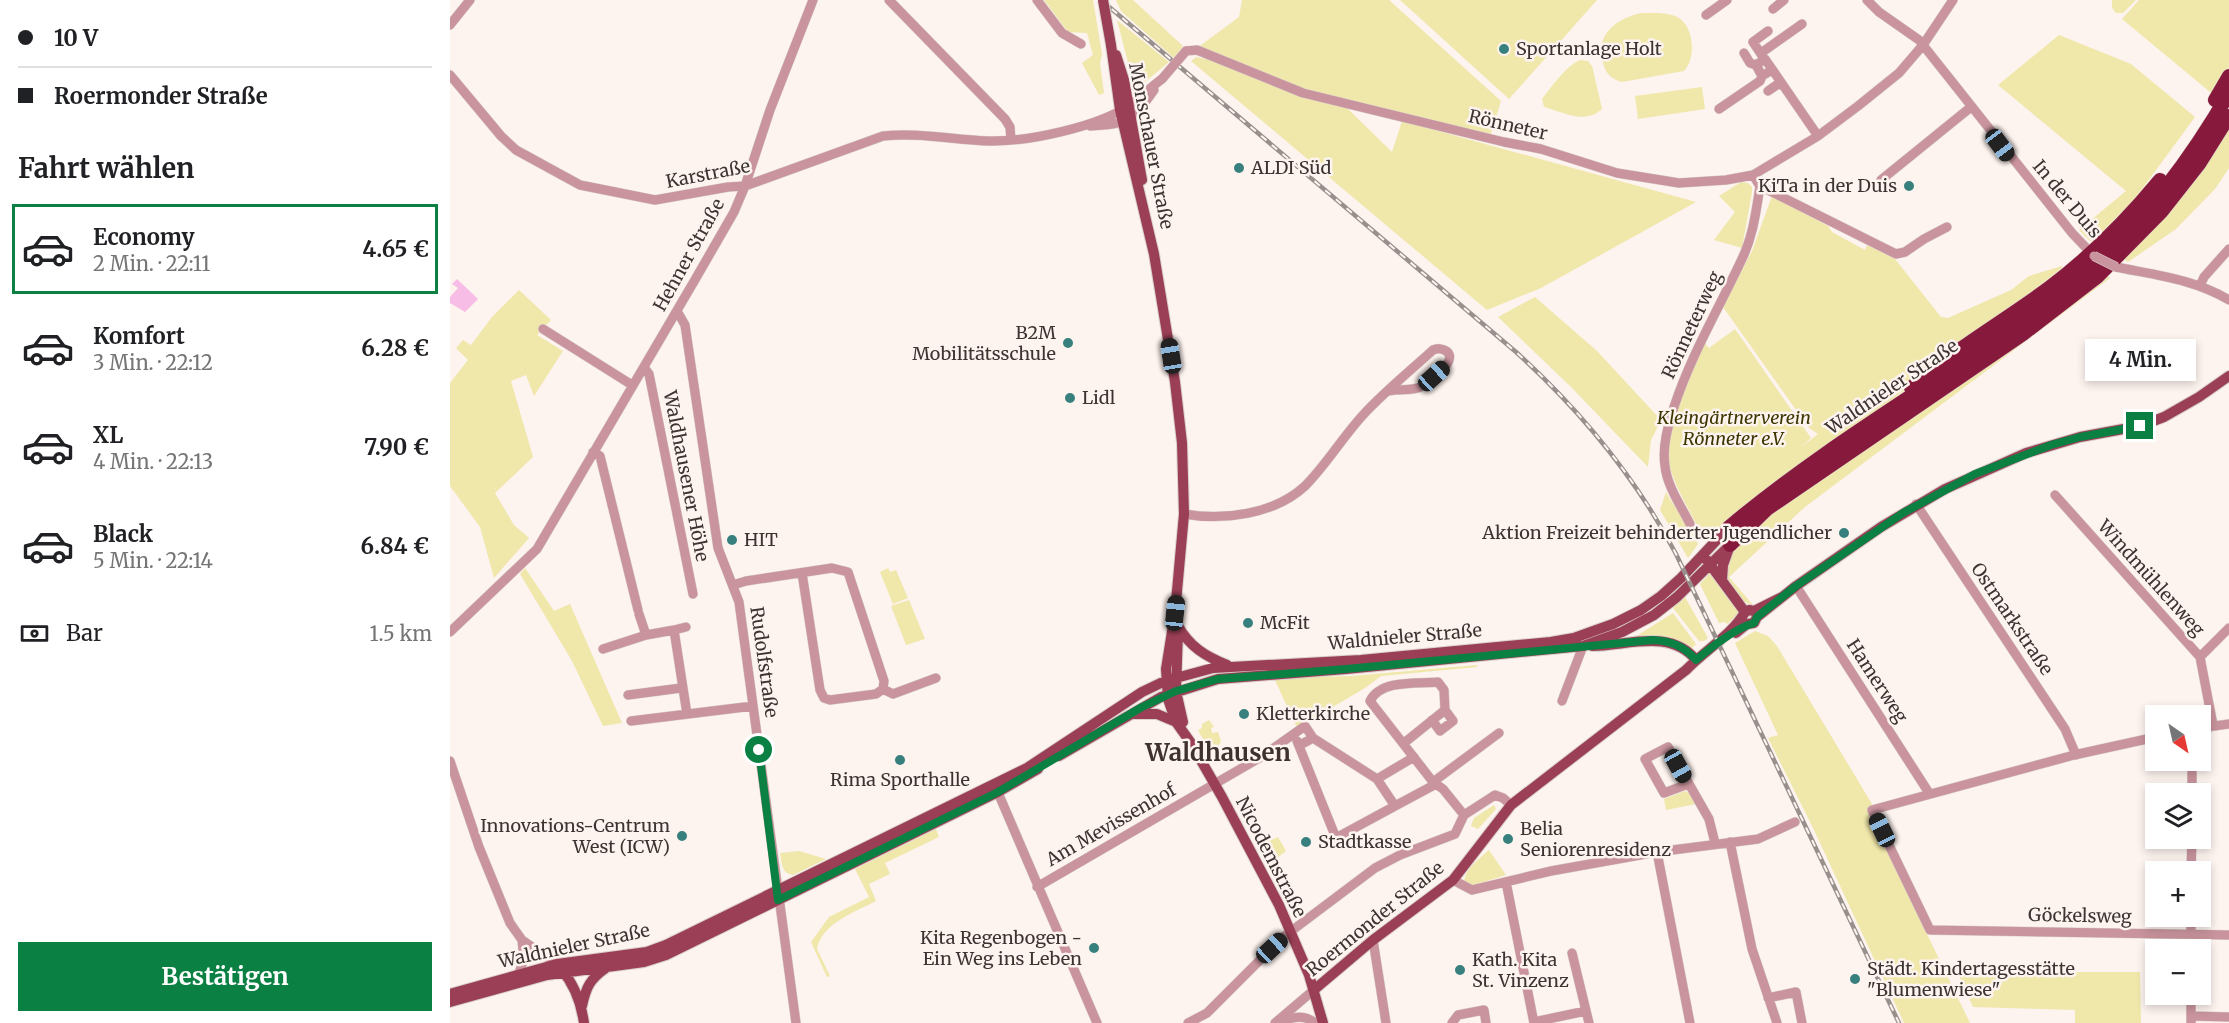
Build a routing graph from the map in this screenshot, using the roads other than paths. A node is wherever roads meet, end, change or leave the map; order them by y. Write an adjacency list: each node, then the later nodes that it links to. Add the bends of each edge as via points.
1 (470, 0): 13 (street)
2 (813, 0): 38 (street, Hehner Straße)
3 (889, 0): 35 (street, via 1005,118)
4 (1037, 0): 15 (street, via 1062,33)
5 (1103, 0): 29 (main road, Monschauer Straße, bridge)
6 (1727, 0): 11 (street)
7 (1784, 0): 10 (street)
8 (1868, 0): 16 (street, In der Duis)
9 (1953, 0): 16 (street, Rönneter)
10 (1773, 9)
11 (1706, 15)
12 (1802, 24): 18 (street)
13 (450, 25)
14 (1768, 32): 18 (street, via 1753,42)
15 (1081, 44)
16 (1923, 45): 28 (street, In der Duis); 34 (street, Rönneter, via 1899,73)
17 (1744, 53): 19 (street)
18 (1763, 56): 19 (street); 20 (street)
19 (1756, 65): 22 (street)
20 (1772, 70): 22 (street); 25 (street)
21 (450, 75): 38 (street, Karstraße, via 516,150 580,185 655,200)
22 (1762, 76): 30 (street)
23 (2229, 76): 42 (highway, via 2186,147)
24 (1162, 79): 29 (street, Karstraße); 32 (street, via 1142,108); 36 (street, Rönneter, bridge, via 1187,50 1197,50 1303,93 1541,149 1617,172 1679,183)
25 (1781, 82): 26 (street); 34 (street)
26 (1768, 91)
27 (2229, 93): 51 (highway, Waldnieler Straße, via 2156,200 2106,254 2014,327)
28 (1971, 107): 37 (street); 42 (street, In der Duis)
29 (1124, 108): 32 (main road, Monschauer Straße); 33 (street, Karstraße)
30 (1719, 109)
31 (2229, 116): 58 (highway, Waldnieler Straße, via 2199,164 2162,211 2097,277 2022,334 1767,509)
32 (1127, 121): 33 (street, Karstraße); 55 (main road, Monschauer Straße, via 1153,233 1182,443)
33 (1079, 127): 35 (street, Karstraße)
34 (1818, 136): 36 (street, Rönneter)
35 (1011, 140): 38 (street, Karstraße, via 883,136)
36 (1753, 175): 39 (street)
37 (1881, 180)
38 (745, 186): 45 (street, Hehner Straße)
39 (1760, 186): 40 (street, via 1896,254); 56 (street, Rönneterweg, via 1753,230 1742,260 1703,335 1668,426 1665,467)
40 (1947, 227)
41 (2229, 249): 43 (street)
42 (2092, 254): 43 (street, In der Duis, bridge, via 2116,267); 51 (highway, via 2047,290 1929,371)
43 (2200, 286): 44 (street, In der Duis)
44 (2229, 300)
45 (677, 311): 47 (street, Hehner Straße); 62 (street, Rudolfstraße, via 685,325 718,548)
46 (543, 329): 49 (street)
47 (644, 367): 49 (street, Hehner Straße); 64 (street, Waldhausener Höhe, via 649,374)
48 (2229, 376): 54 (main road, Roermonder Straße, via 2164,417 2026,453)
49 (632, 385): 52 (street, Hehner Straße)
50 (1389, 391): 50 (street, via 1433,350 1439,347 1448,353 1447,364 1420,387); 55 (street, via 1364,414 1304,487 1289,498 1246,513)
51 (1876, 420): 57 (highway, Waldnieler Straße, via 1770,493)
52 (593, 452): 71 (street, Hehner Straße, via 537,549); 72 (street, via 600,456)
53 (2055, 495): 75 (street, Windmühlenweg)
54 (1916, 504): 63 (main road, Roermonder Straße); 100 (street, Ostmarkstraße, via 2065,729)
55 (1184, 514): 65 (main road, Monschauer Straße)
56 (1690, 524)
57 (1728, 528): 59 (main road, Waldnieler Straße)
58 (1730, 544): 59 (main road, Waldnieler Straße); 61 (main road)
59 (1707, 560): 61 (main road); 73 (main road, Waldnieler Straße, via 1661,610 1640,623); 77 (main road, Waldnieler Straße, via 1641,610 1574,638 1361,660)
60 (802, 573): 62 (street); 81 (street, via 832,568 848,572 884,681); 81 (street, via 824,698 876,694)
61 (1722, 580): 66 (main road)
62 (733, 585): 86 (street, Rudolfstraße, via 739,602)
63 (1796, 586): 66 (main road, Roermonder Straße); 110 (street, Hamerweg)
64 (693, 594)
65 (1175, 613): 67 (main road, Monschauer Straße); 79 (main road, Monschauer Straße)
66 (1749, 617): 76 (main road, Roermonder Straße, via 1732,635)
67 (1178, 626): 77 (main road, via 1199,652); 79 (main road, Monschauer Straße)
68 (686, 627): 70 (street)
69 (2229, 628): 75 (street)
70 (674, 630): 72 (street); 80 (street)
71 (450, 632)
72 (646, 635): 74 (street)
73 (1582, 646): 76 (main road, via 1668,641); 82 (main road, Waldnieler Straße, via 1218,679); 84 (street)
74 (603, 649)
75 (2200, 657): 85 (street, Windmühlenweg)
76 (1696, 660): 111 (main road, Roermonder Straße)
77 (1230, 666): 79 (main road, Waldnieler Straße)
78 (936, 678): 81 (street, via 893,694)
79 (1171, 680): 82 (main road, Monschauer Straße); 109 (main road, Waldnieler Straße, via 1142,692)
80 (681, 688): 83 (street); 87 (street)
81 (883, 689)
82 (1171, 692): 88 (main road, Waldnieler Straße); 90 (main road, Nicodemstraße); 97 (main road, Nicodemstraße)
83 (628, 695)
84 (1562, 701)
85 (2205, 705)
86 (753, 706): 87 (street); 121 (street, Rudolfstraße)
87 (687, 714): 89 (street)
88 (1130, 714): 90 (main road, via 1157,714); 109 (main road, Waldnieler Straße)
89 (630, 721)
90 (1176, 722): 97 (main road, Nicodemstraße)
91 (2229, 724): 92 (street)
92 (2211, 726)
93 (1499, 733): 105 (street)
94 (1293, 734): 95 (street, via 1305,726); 99 (street); 107 (street, Am Mevissenhof)
95 (1313, 738): 99 (street); 104 (street)
96 (2145, 739): 100 (street)
97 (1191, 743): 107 (main road, Nicodemstraße)
98 (1404, 743): 98 (street, via 1370,701 1372,696 1392,686 1438,682 1445,710 1453,721 1440,731 1432,720); 101 (street)
99 (1300, 745): 112 (street, via 1336,838)
100 (2076, 755): 110 (street)
101 (1414, 757): 104 (street); 105 (street)
102 (450, 761): 127 (street, via 510,923)
103 (2193, 772): 106 (street)
104 (1377, 779): 112 (street)
105 (1435, 783): 112 (street); 113 (street)
106 (2192, 783)
107 (1215, 784): 120 (street, Am Mevissenhof); 123 (main road, Nicodemstraße)
108 (1688, 784): 108 (street, via 1668,747 1645,759 1664,793); 116 (street, via 1709,819)
109 (996, 787): 120 (street); 121 (main road, Waldnieler Straße)
110 (1929, 793): 124 (street, Göckelsweg, via 1872,810 1930,930)
111 (1511, 805): 113 (street, via 1495,795); 118 (main road, Roermonder Straße)
112 (1395, 806)
113 (1464, 815): 123 (street, via 1455,834 1375,868)
114 (1795, 822): 115 (street, via 1758,838)
115 (1730, 842): 116 (street); 135 (street, via 1752,949)
116 (1715, 843): 117 (street)
117 (1657, 852): 119 (street, via 1551,870); 153 (street)
118 (1453, 880): 119 (street, via 1472,890); 128 (main road, Roermonder Straße)
119 (1506, 882): 141 (street)
120 (1037, 887): 144 (street)
121 (778, 895): 130 (main road, Waldnieler Straße, via 666,956); 131 (main road, Waldnieler Straße, via 647,952); 143 (street, Rudolfstraße)
122 (2191, 927): 124 (street)
123 (1291, 932): 133 (main road, Nicodemstraße); 145 (street, via 1207,1013)
124 (2191, 935): 125 (street, Göckelsweg); 126 (street)
125 (2229, 935)
126 (2191, 939)
127 (522, 940): 131 (street); 132 (street, via 524,959)
128 (1373, 940): 133 (main road, Roermonder Straße); 149 (street)
129 (1572, 953): 138 (street)
130 (609, 966): 131 (main road, Waldnieler Straße); 137 (main road, via 585,988)
131 (561, 968): 132 (main road, Waldnieler Straße); 136 (main road, Waldnieler Straße); 137 (main road)
132 (519, 973): 134 (main road, Waldnieler Straße)
133 (1315, 989): 146 (street, Roermonder Straße); 148 (main road, Nicodemstraße)
134 (450, 994)
135 (1768, 998): 154 (street); 155 (street, via 1796,992)
136 (450, 1002)
137 (582, 1006): 142 (main road)
138 (1586, 1011): 141 (street); 152 (street)
139 (2229, 1017): 140 (street)
140 (2191, 1019)
141 (1534, 1022)
142 (585, 1023)
143 (796, 1023)
144 (1097, 1023)
145 (1188, 1023)
146 (1275, 1023): 147 (street, via 1298,1016)
147 (1315, 1023)
148 (1323, 1023)
149 (1386, 1023)
150 (1452, 1023): 151 (street, via 1458,1015 1484,1010)
151 (1486, 1023)
152 (1589, 1023)
153 (1690, 1023)
154 (1777, 1023)
155 (1802, 1023)

